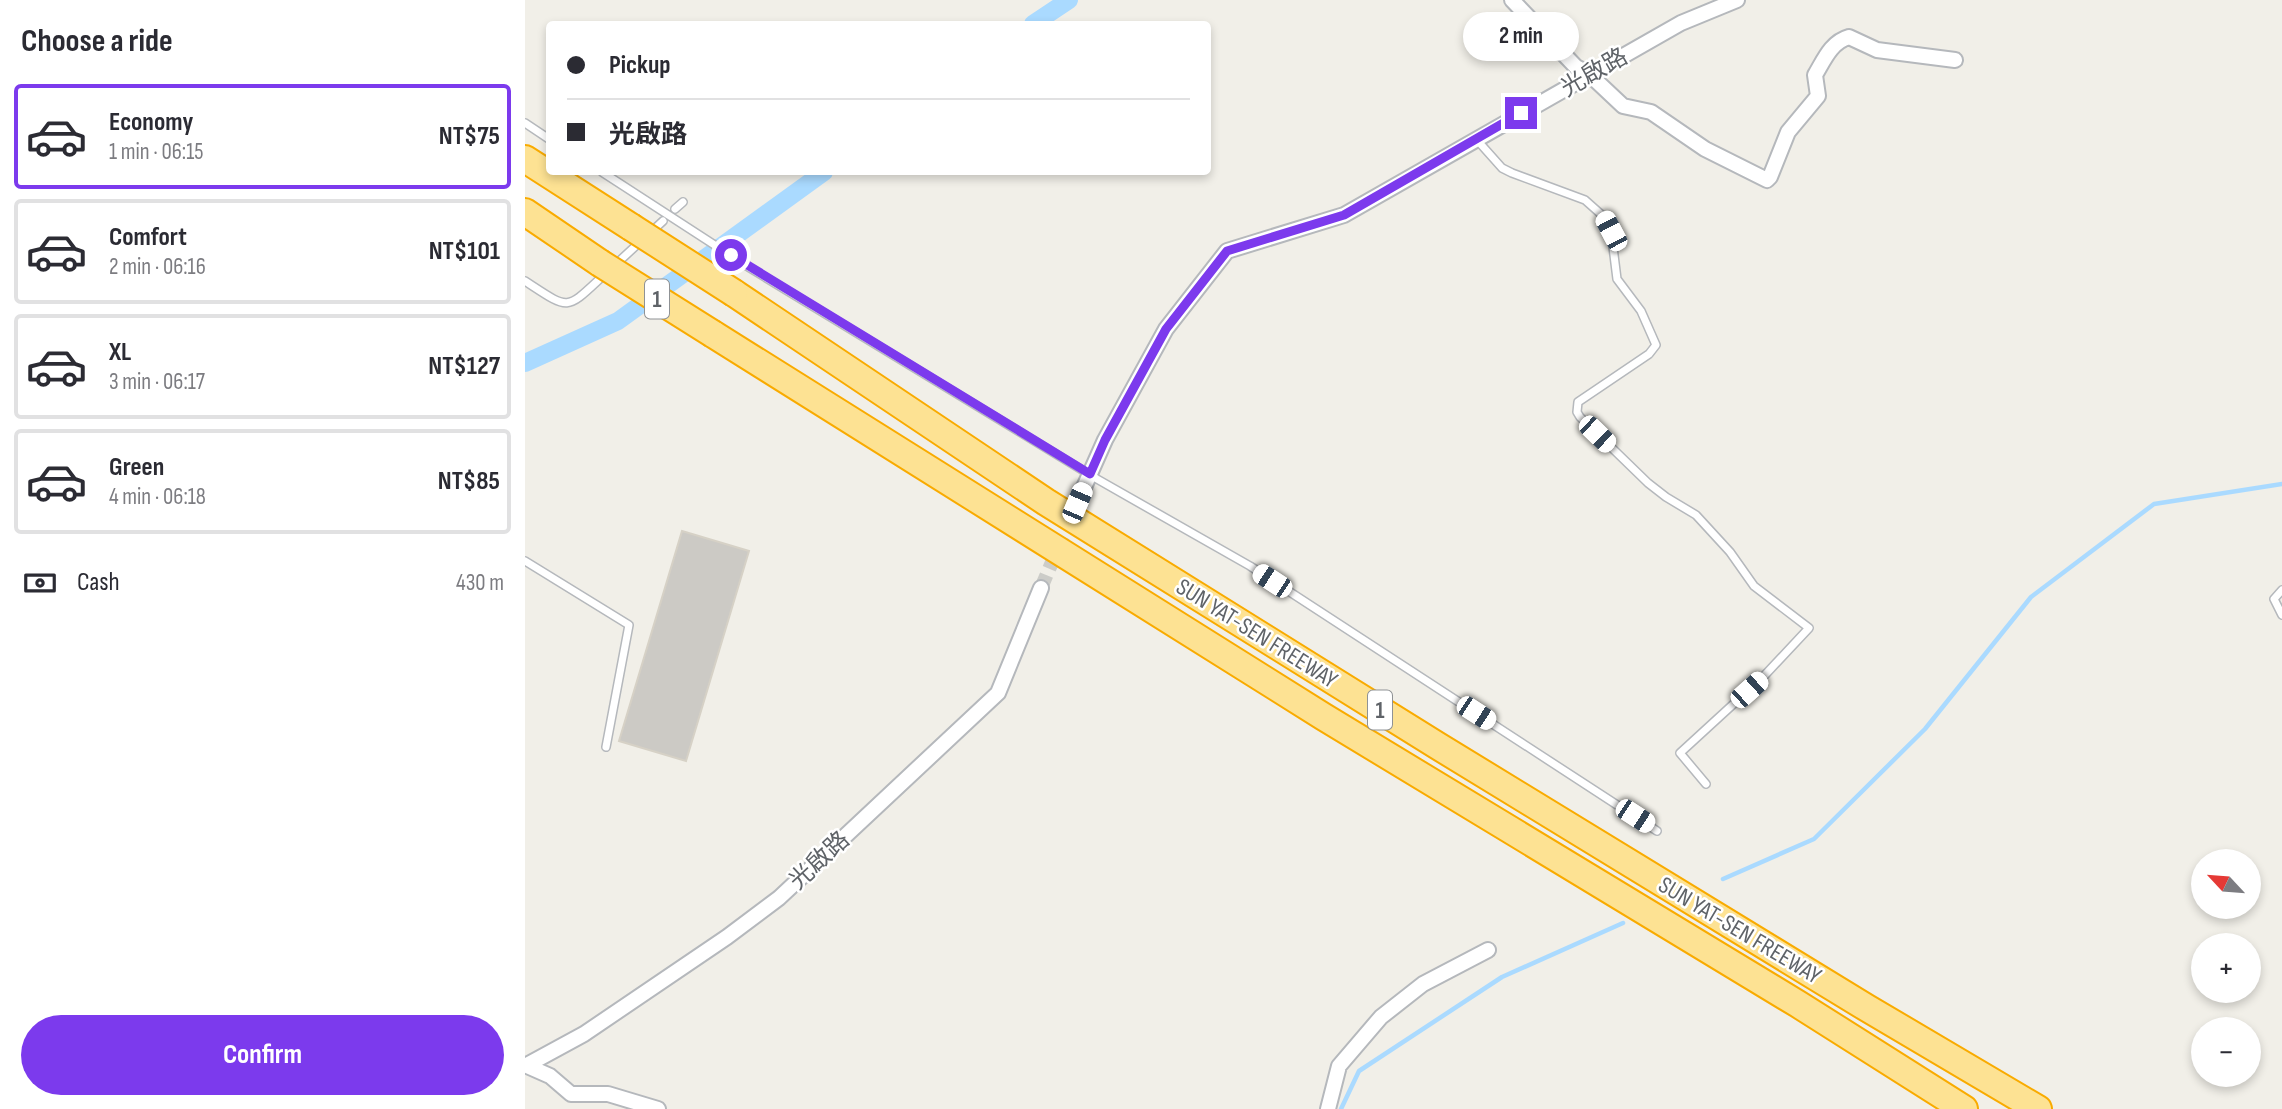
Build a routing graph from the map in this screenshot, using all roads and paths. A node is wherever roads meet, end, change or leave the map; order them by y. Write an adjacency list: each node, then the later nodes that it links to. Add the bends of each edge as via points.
1 (1512, 0): 4 (street, via 1576,67)
2 (1737, 0): 4 (street, 光啟路, via 1681,23)
3 (1955, 60): 4 (street, via 1892,53 1849,37 1841,39 1815,75 1818,96 1788,132 1767,180 1705,149 1651,112 1623,106)
4 (1589, 74): 7 (street, 光啟路)
5 (525, 123): 6 (lane)
6 (546, 137)
7 (1476, 140): 17 (street, 光啟路, via 1344,215 1227,251 1166,329); 24 (lane, via 1502,168 1595,207 1611,231 1617,279 1640,311 1656,345 1578,402 1580,417 1649,483 1696,515 1754,586 1809,628 1680,753)
8 (525, 159): 9 (highway, SUN YAT-SEN FREEWAY / 1, bridge)
9 (546, 172)
10 (550, 175): 31 (highway, SUN YAT-SEN FREEWAY / 1, bridge, via 1046,502 1474,768)
11 (606, 175): 17 (lane)
12 (683, 202): 13 (lane)
13 (675, 209)
14 (525, 212): 30 (highway, SUN YAT-SEN FREEWAY / 1, bridge, via 1277,688)
15 (663, 221): 16 (lane, via 572,303 557,301)
16 (525, 281)
17 (1090, 474): 18 (street, 光啟路); 25 (lane, via 1250,566)
18 (1077, 503)
19 (525, 561): 23 (lane, via 629,625)
20 (1041, 588): 27 (street, 光啟路, via 998,693 779,898 584,1034)
21 (2282, 590): 22 (lane, via 2273,599)
22 (2282, 615)
23 (606, 747)
24 (1706, 784)
25 (1657, 831)
26 (1488, 950): 29 (street, via 1423,984 1381,1017 1339,1066)
27 (526, 1065): 28 (street, via 550,1076 571,1094 608,1094)
28 (658, 1109)
29 (1328, 1109)
30 (1964, 1109)
31 (2038, 1109)

